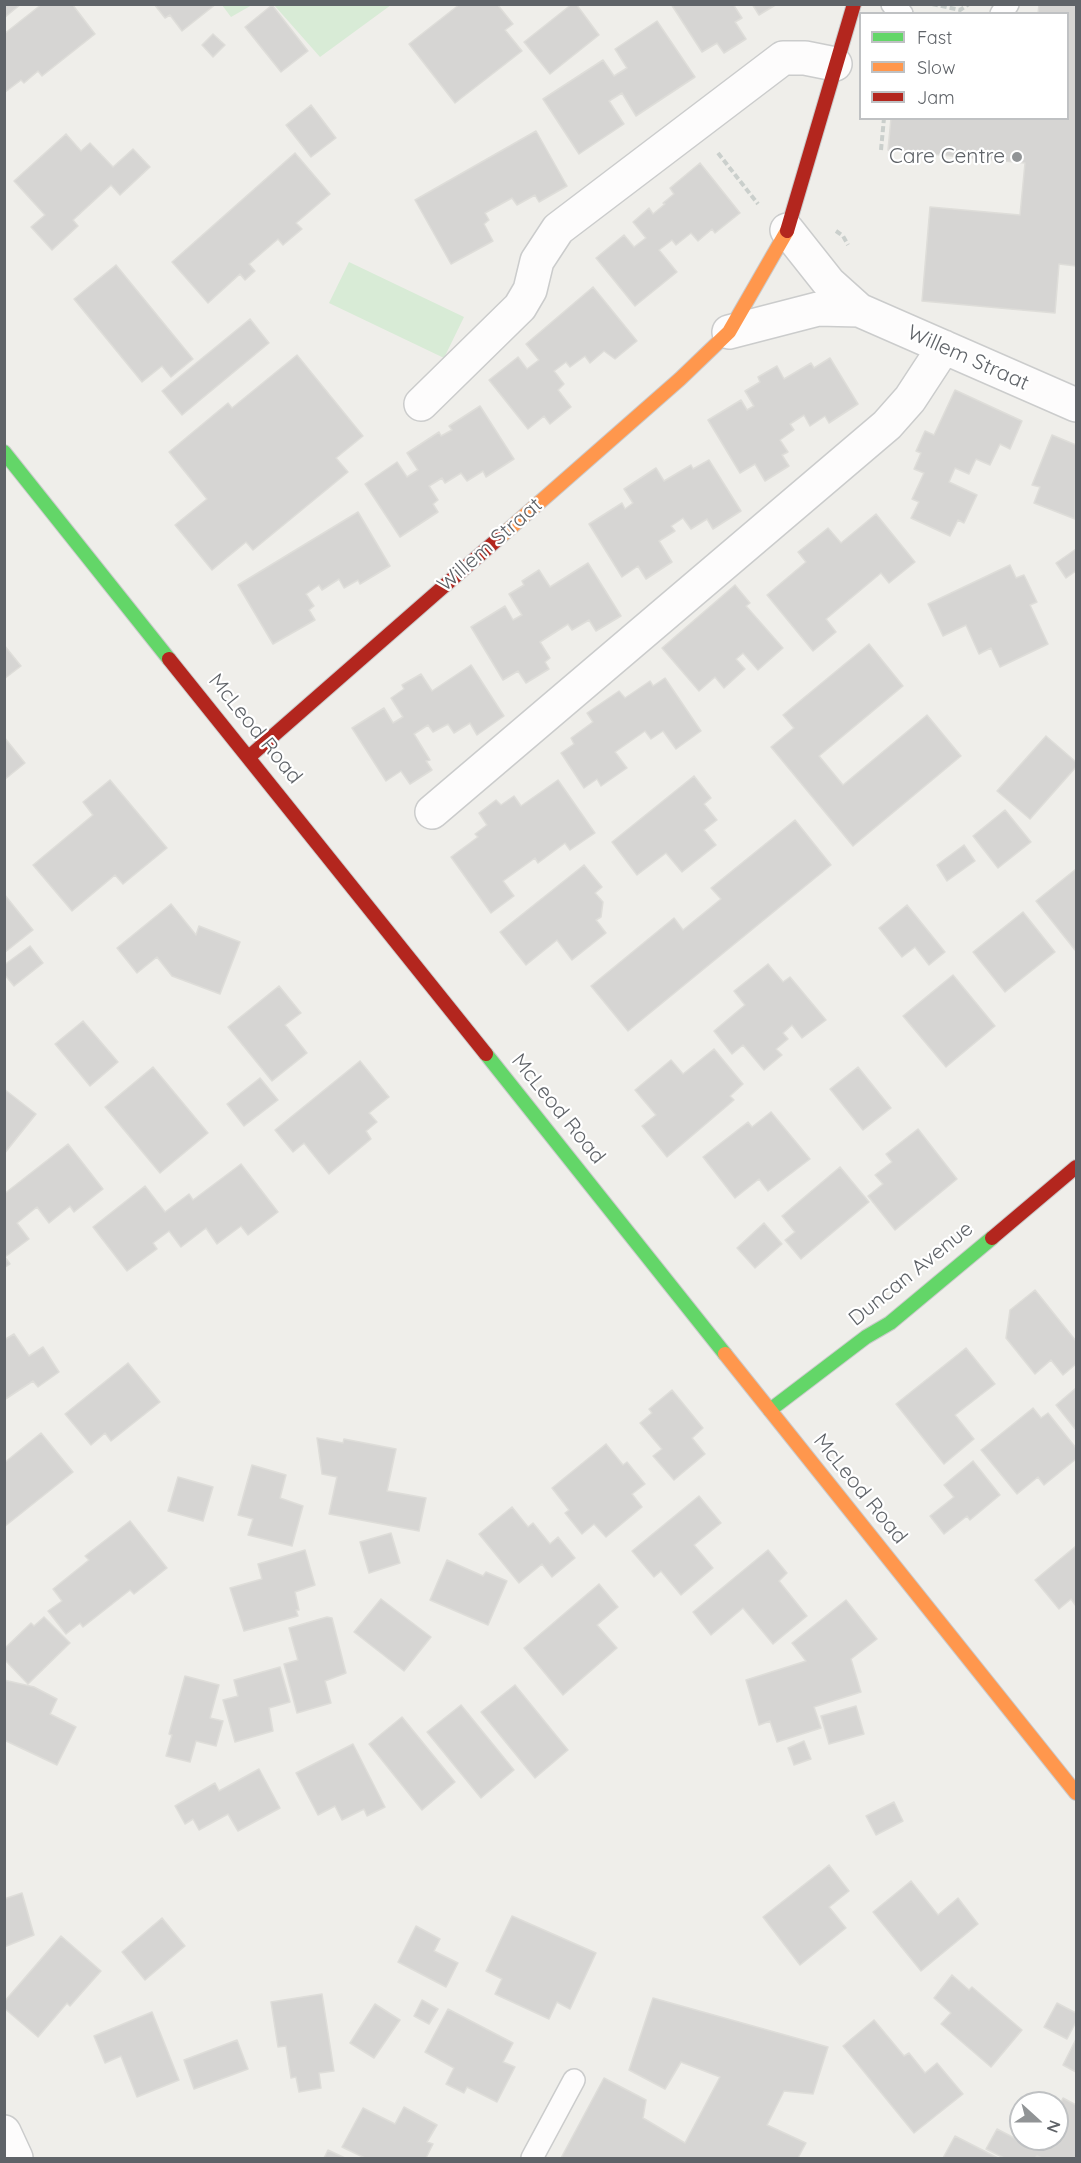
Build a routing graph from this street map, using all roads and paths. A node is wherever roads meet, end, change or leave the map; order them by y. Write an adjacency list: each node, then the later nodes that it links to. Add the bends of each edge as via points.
1 (854, 4): 4 (street, Willem Straat)
2 (932, 4): 3 (path, via 960,10)
3 (969, 4)
4 (835, 64): 8 (street, Willem Straat); 12 (street, via 783,58 558,229 537,261 530,290 520,307)
5 (884, 120): 7 (path)
6 (715, 150): 8 (path)
7 (881, 150)
8 (776, 221): 9 (street, Willem Straat, via 829,283); 10 (street, Willem Straat)
9 (859, 310): 10 (street, Willem Straat, via 818,309); 11 (street, Willem Straat)
10 (729, 332): 15 (street, Willem Straat)
11 (944, 348): 13 (street, Willem Straat); 16 (street, via 910,399 887,425)
12 (421, 404)
13 (1077, 405)
14 (4, 452): 15 (street, McLeod Road)
15 (250, 756): 18 (street, McLeod Road)
16 (432, 812)
17 (1077, 1167): 18 (street, Duncan Avenue, via 890,1323)
18 (770, 1410): 19 (street, McLeod Road)
19 (1077, 1793)
20 (574, 2080): 23 (lane)
21 (4, 2132): 22 (street)
22 (16, 2158)
23 (532, 2158)

